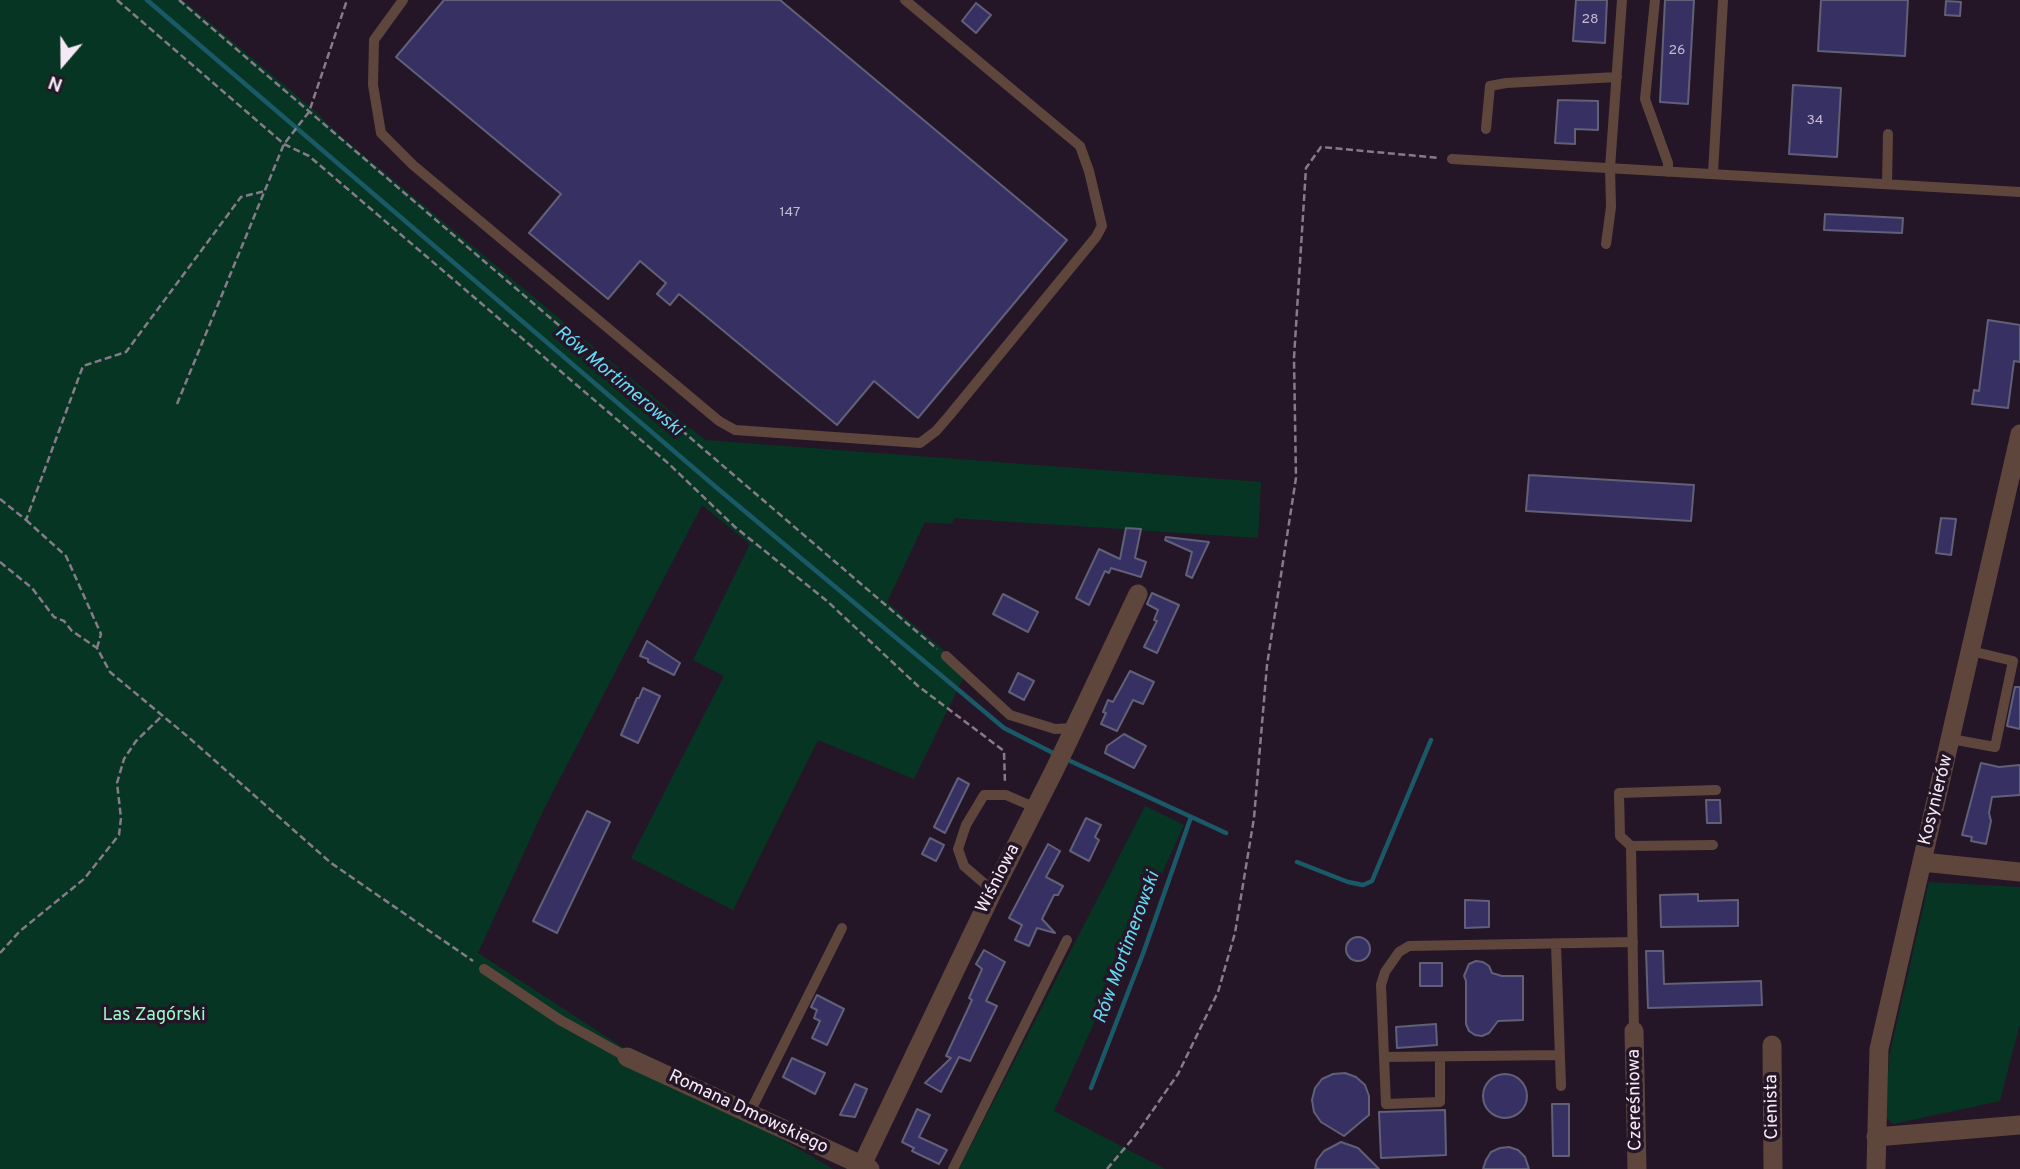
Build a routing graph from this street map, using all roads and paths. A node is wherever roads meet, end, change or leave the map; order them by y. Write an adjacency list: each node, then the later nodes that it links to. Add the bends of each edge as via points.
1 (117, 0): 13 (path)
2 (179, 0): 10 (path)
3 (347, 0): 10 (path)
4 (403, 0): 5 (lane, via 374,40 373,85 381,133 413,165 735,430 920,443 949,416 1102,226 1080,146)
5 (905, 0)
6 (1622, 0): 9 (lane)
7 (1655, 0): 16 (lane, via 1645,99)
8 (1723, 0): 17 (lane)
9 (1617, 77): 11 (lane, via 1490,86); 15 (lane)
10 (309, 112): 13 (path); 30 (path)
11 (1486, 129)
12 (1888, 134): 18 (lane)
13 (284, 144): 19 (path); 35 (path, via 320,165 669,464 735,527 827,600 918,686 1004,751)
14 (1452, 159): 15 (lane); 60 (path, via 1321,147 1306,168 1294,358 1296,478 1267,665 1254,818 1236,933 1218,992 1178,1074)
15 (1610, 168): 16 (lane); 21 (lane)
16 (1668, 172): 17 (lane)
17 (1713, 173): 18 (lane)
18 (1888, 184): 20 (lane)
19 (265, 191): 22 (path); 25 (path, via 241,197 126,352 83,366)
20 (2020, 192)
21 (1606, 244)
22 (177, 404)
23 (2020, 434): 29 (street, Kosynierów)
24 (0, 499): 25 (path)
25 (26, 520): 28 (path, via 66,556 101,634)
26 (0, 562): 28 (path, via 32,588 54,617)
27 (1138, 594): 32 (street, Wiśniowa)
28 (97, 648): 31 (path, via 110,673)
29 (1971, 651): 33 (street, Kosynierów); 33 (lane, via 2013,661 1994,747)
30 (946, 656): 32 (lane, via 1010,715)
31 (163, 715): 46 (path, via 124,759 117,783 119,835 83,879); 47 (path, via 331,863)
32 (1071, 736): 36 (street, Wiśniowa)
33 (1951, 739): 39 (street, Kosynierów)
34 (1716, 790): 38 (lane, via 1619,793 1620,836)
35 (1006, 795): 36 (lane); 41 (lane, via 984,795 958,849 964,866)
36 (1036, 808): 41 (street, Wiśniowa)
37 (1713, 845): 38 (lane)
38 (1631, 846): 44 (lane)
39 (1922, 862): 40 (street); 57 (street, Kosynierów, via 1879,1049)
40 (2020, 872)
41 (993, 891): 58 (street, Wiśniowa)
42 (842, 928): 55 (lane)
43 (1067, 940): 59 (lane)
44 (1633, 942): 45 (lane); 48 (lane)
45 (1556, 944): 50 (lane); 52 (lane, via 1409,946 1399,952 1381,985)
46 (0, 953)
47 (484, 969): 51 (lane, via 560,1020)
48 (1634, 1031): 61 (street, Czereśniowa)
49 (1772, 1045): 62 (street, Cienista)
50 (1560, 1055): 53 (lane); 54 (lane)
51 (627, 1057): 55 (street, Romana Dmowskiego)
52 (1384, 1057): 53 (lane); 53 (lane, via 1386,1104 1440,1102)
53 (1440, 1057)
54 (1561, 1086)
55 (749, 1114): 58 (street, Romana Dmowskiego)
56 (2020, 1125): 57 (street)
57 (1876, 1137): 63 (street, Kosynierów)
58 (866, 1167)
59 (953, 1169)
60 (1107, 1169)
61 (1637, 1169)
62 (1773, 1169)
63 (1876, 1169)

